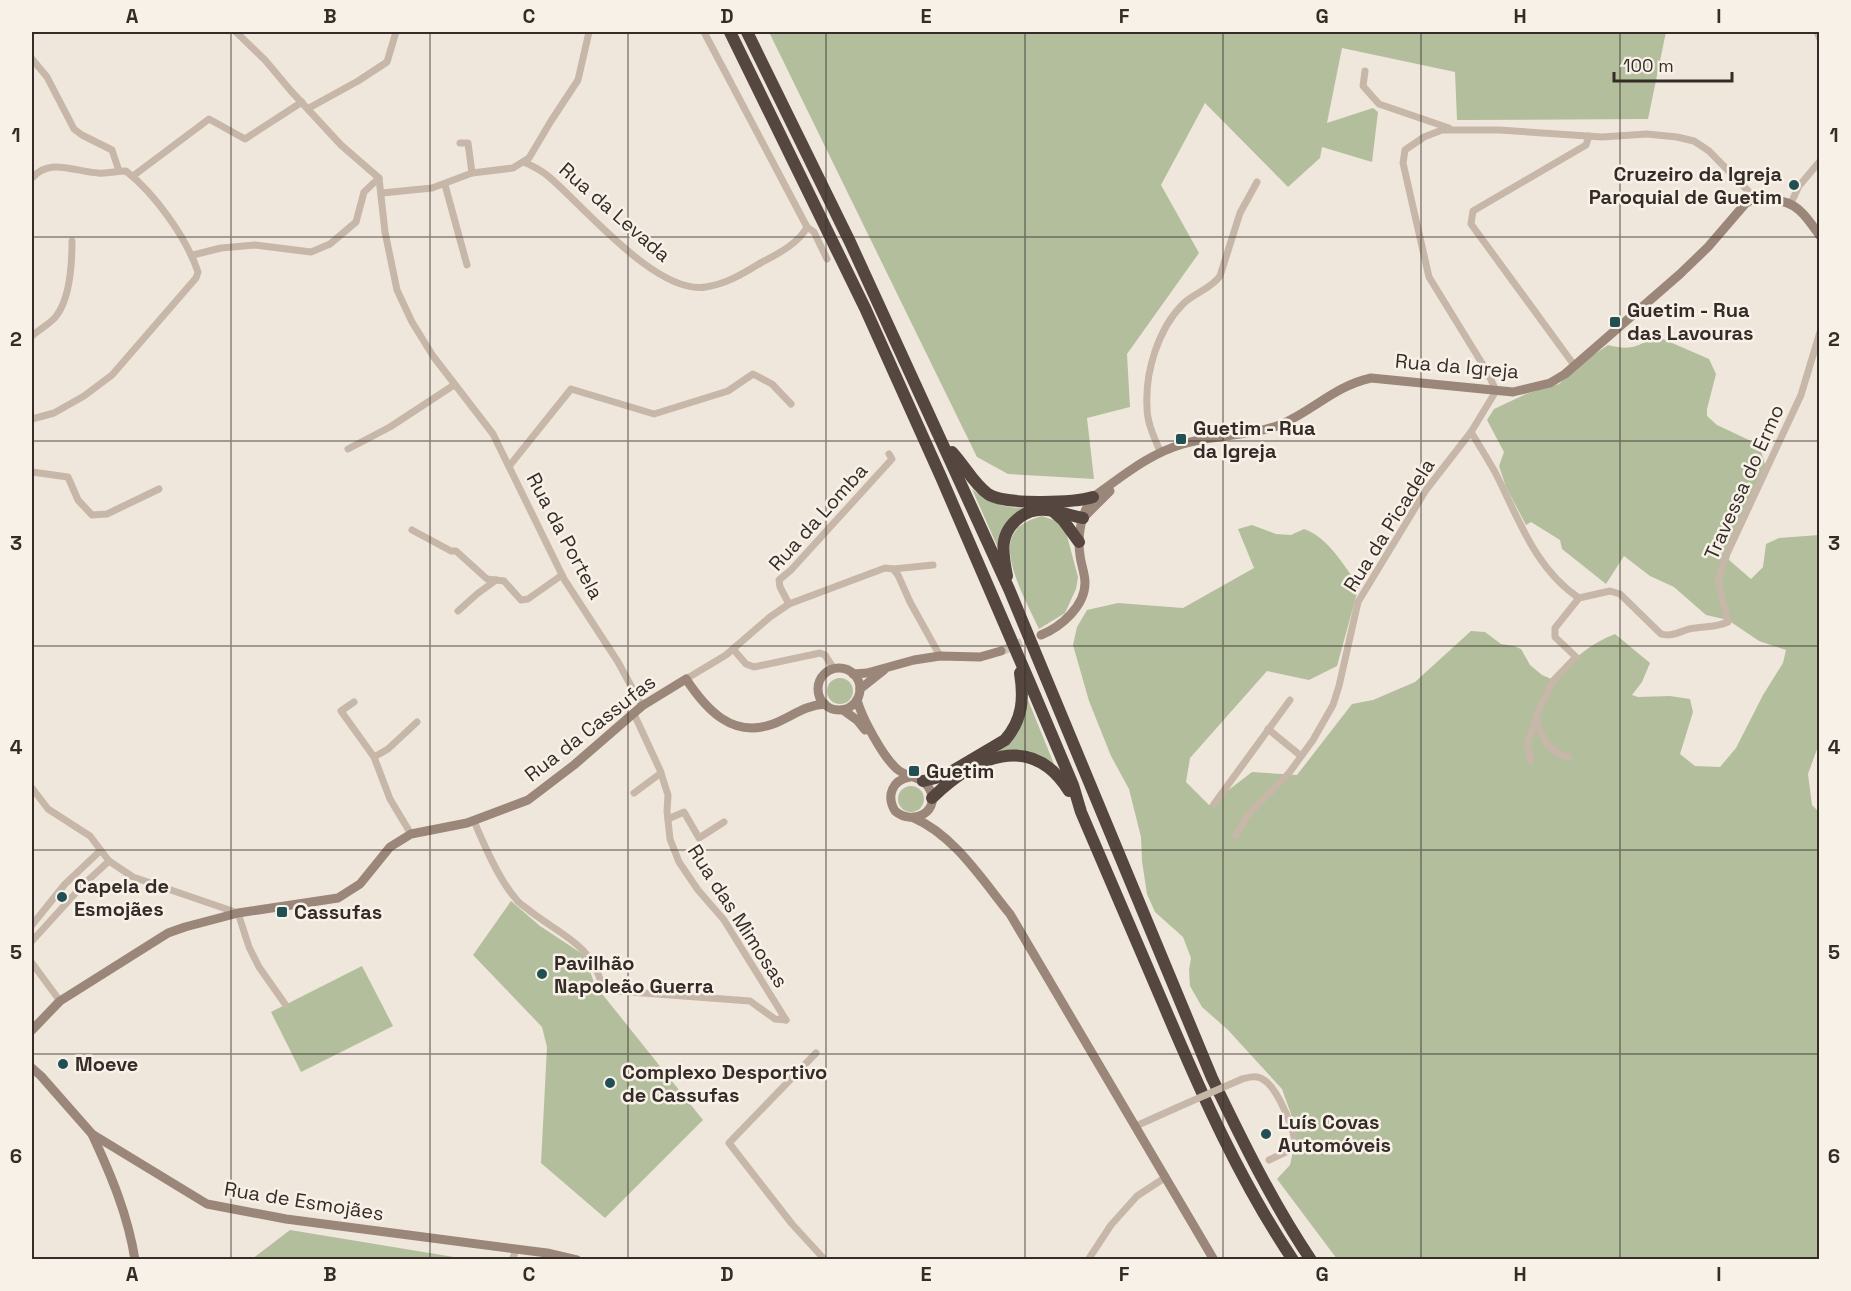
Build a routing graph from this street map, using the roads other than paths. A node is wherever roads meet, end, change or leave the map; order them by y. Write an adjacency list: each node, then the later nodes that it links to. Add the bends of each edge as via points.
1 (236, 32): 11 (street)
2 (396, 32): 12 (street, via 387,62)
3 (589, 32): 17 (street, via 578,80)
4 (704, 32): 28 (street)
5 (730, 32): 66 (highway, via 865,308)
6 (747, 32): 42 (highway)
7 (1817, 32): 8 (street)
8 (1820, 39)
9 (32, 59): 18 (street, via 47,77 74,129 112,150)
10 (1365, 71): 13 (street, via 1363,86 1378,104)
11 (302, 102): 12 (street); 20 (street, via 245,139 209,118)
12 (309, 108): 22 (street)
13 (1454, 130): 14 (street); 38 (street, via 1424,136 1405,150 1403,163 1429,277)
14 (1589, 136): 26 (street, via 1647,134 1694,141); 36 (street, via 1586,145 1473,211 1471,224)
15 (460, 143): 19 (street, via 468,143)
16 (1820, 161): 27 (street)
17 (524, 162): 19 (street, via 513,168); 28 (street, Rua da Levada, via 546,174 635,257 659,274 685,285 705,288 730,280 803,236)
18 (119, 171): 20 (street); 21 (street, via 98,173 59,166 46,168)
19 (472, 173): 24 (street)
20 (133, 176): 31 (street, via 158,202)
21 (32, 178)
22 (379, 178): 25 (street, Rua da Portela); 31 (street, via 364,192 357,222 330,244 311,252 255,245)
23 (1257, 182): 44 (street, via 1240,213 1216,283 1183,304 1164,330 1153,358 1147,408)
24 (445, 185): 25 (street); 33 (street)
25 (382, 193): 37 (street, Rua da Portela, via 397,290)
26 (1755, 198): 27 (main road); 36 (main road, Rua da Igreja, via 1680,274)
27 (1791, 202): 29 (main road)
28 (807, 227): 32 (street, via 814,232)
29 (1820, 236)
30 (72, 241): 35 (street, via 72,267 57,316)
31 (193, 255): 40 (street, via 196,278 112,375 84,396)
32 (827, 259)
33 (467, 265)
34 (1820, 332): 60 (street, Travessa do Ermo, via 1802,395 1725,558 1718,581 1728,622 1668,636 1661,634 1620,594 1610,591)
35 (32, 336)
36 (1574, 365): 38 (main road, Rua da Igreja, via 1550,383 1527,390)
37 (454, 385): 43 (street); 46 (street, Rua da Portela, via 494,434)
38 (1496, 391): 41 (street, Rua da Picadela); 44 (main road, Rua da Igreja, via 1371,378 1352,382 1272,427 1186,443)
39 (791, 404): 46 (street, via 772,384 753,374 728,391 654,414 572,389)
40 (32, 419)
41 (1471, 432): 60 (street, via 1547,569); 85 (street, Rua da Picadela, via 1426,490 1358,602 1333,705)
42 (942, 439): 51 (highway, via 974,481 990,495 1006,501); 59 (highway)
43 (348, 449)
44 (1160, 452): 48 (main road, Rua da Igreja)
45 (889, 454): 61 (street, Rua da Lomba, via 892,459 779,580)
46 (510, 465): 57 (street, Rua da Portela)
47 (32, 472): 49 (street, via 68,477 78,500 92,515 107,514)
48 (1127, 474): 50 (main road, Rua da Igreja); 52 (main road, Rua da Igreja)
49 (159, 489)
50 (1093, 497): 51 (highway); 52 (main road)
51 (1053, 506): 52 (highway, via 1066,505); 54 (highway); 59 (highway, via 1023,514 1008,527 1003,546)
52 (1083, 518): 54 (main road)
53 (412, 530): 58 (street, via 456,551 487,579)
54 (1079, 542): 63 (main road, via 1085,586 1073,612)
55 (933, 565): 56 (street, Rua da Cassufas)
56 (893, 568): 61 (street, Rua da Cassufas); 67 (street)
57 (562, 575): 58 (street, via 521,600 504,581); 78 (street, Rua da Portela)
58 (496, 580): 62 (street)
59 (1009, 589): 130 (highway, via 1212,1078 1285,1220)
60 (1579, 598): 82 (street, via 1555,628 1555,637 1576,657 1553,681)
61 (789, 604): 64 (street, Rua da Cassufas)
62 (458, 611)
63 (1041, 635)
64 (733, 649): 69 (street, via 754,667 820,653); 71 (street, Rua da Cassufas)
65 (1001, 651): 67 (main road, via 980,657)
66 (1017, 654): 91 (highway, via 1023,702 1012,732 995,747 944,776); 97 (highway)
67 (940, 656): 68 (main road)
68 (890, 667): 70 (main road); 73 (main road)
69 (834, 669): 70 (main road); 72 (main road, via 824,674)
70 (853, 674): 73 (main road)
71 (686, 679): 78 (main road, Rua da Cassufas); 79 (main road, via 711,712 746,728 773,724)
72 (818, 689): 77 (main road); 79 (main road)
73 (860, 689): 74 (main road)
74 (857, 700): 80 (main road); 90 (main road, via 863,718 891,763)
75 (1290, 700): 84 (street)
76 (354, 702): 86 (street, via 341,711)
77 (825, 704): 79 (main road); 80 (main road)
78 (642, 706): 81 (main road, Rua da Cassufas)
79 (806, 707)
80 (843, 710): 92 (main road, via 861,724 890,770)
81 (634, 714): 89 (street, Rua das Mimosas); 100 (main road, Rua da Cassufas, via 528,800)
82 (1536, 716): 87 (street, via 1548,746); 88 (street, via 1527,745)
83 (417, 722): 86 (street)
84 (1268, 729): 85 (street); 96 (street)
85 (1301, 756): 104 (street, Rua da Picadela, via 1247,816)
86 (374, 757): 103 (street, via 390,799)
87 (1569, 757)
88 (1531, 760)
89 (661, 774): 94 (street); 99 (street, Rua das Mimosas, via 668,795)
90 (910, 777): 91 (main road); 92 (main road)
91 (923, 781): 95 (main road, via 928,786)
92 (894, 785): 98 (main road, via 891,805 900,816)
93 (32, 788): 105 (street, via 48,809 90,836)
94 (634, 793)
95 (930, 804): 97 (highway, via 948,783 979,765 999,757 1023,755 1043,763 1062,779); 98 (main road); 102 (main road)
96 (1214, 804)
97 (1081, 812): 129 (highway, via 1202,1093 1272,1229)
98 (914, 818): 102 (main road)
99 (668, 819): 100 (street, Rua das Mimosas, via 670,839 679,862 724,920 786,1020 776,1019 750,1001 603,990 600,975 586,951 516,899 489,856); 101 (street, Rua das Mimosas, via 684,812 699,838)
100 (474, 821): 103 (main road, Rua da Cassufas)
101 (724, 822)
102 (940, 833): 118 (main road, via 1010,914)
103 (411, 834): 109 (main road, Rua da Cassufas, via 390,847 360,884 338,898)
104 (1236, 836)
105 (100, 851): 106 (street); 107 (street)
106 (109, 861): 108 (street); 109 (street, via 133,877)
107 (74, 876): 108 (street); 110 (street, via 54,895)
108 (83, 885): 111 (street)
109 (238, 913): 113 (main road, Rua da Cassufas, via 168,933); 114 (street, via 259,967)
110 (32, 926)
111 (32, 941)
112 (32, 963): 113 (street)
113 (60, 1001): 115 (main road, Rua da Cassufas)
114 (285, 1004)
115 (32, 1030)
116 (816, 1053): 126 (street, via 729,1143)
117 (32, 1068): 119 (main road, Rua de Esmojães)
118 (1136, 1126): 120 (street, bridge, via 1242,1079 1264,1079 1275,1093 1296,1142 1294,1148); 121 (main road)
119 (93, 1134): 122 (main road, Rua de Esmojães, via 207,1204 286,1219); 123 (main road, via 125,1213)
120 (1269, 1160)
121 (1166, 1177): 127 (street, via 1137,1196); 128 (main road)
122 (516, 1250): 124 (street); 125 (main road, Rua de Esmojães)
123 (135, 1260)
124 (512, 1260)
125 (577, 1260)
126 (825, 1260)
127 (1088, 1260)
128 (1214, 1260)
129 (1293, 1260)
130 (1311, 1260)

